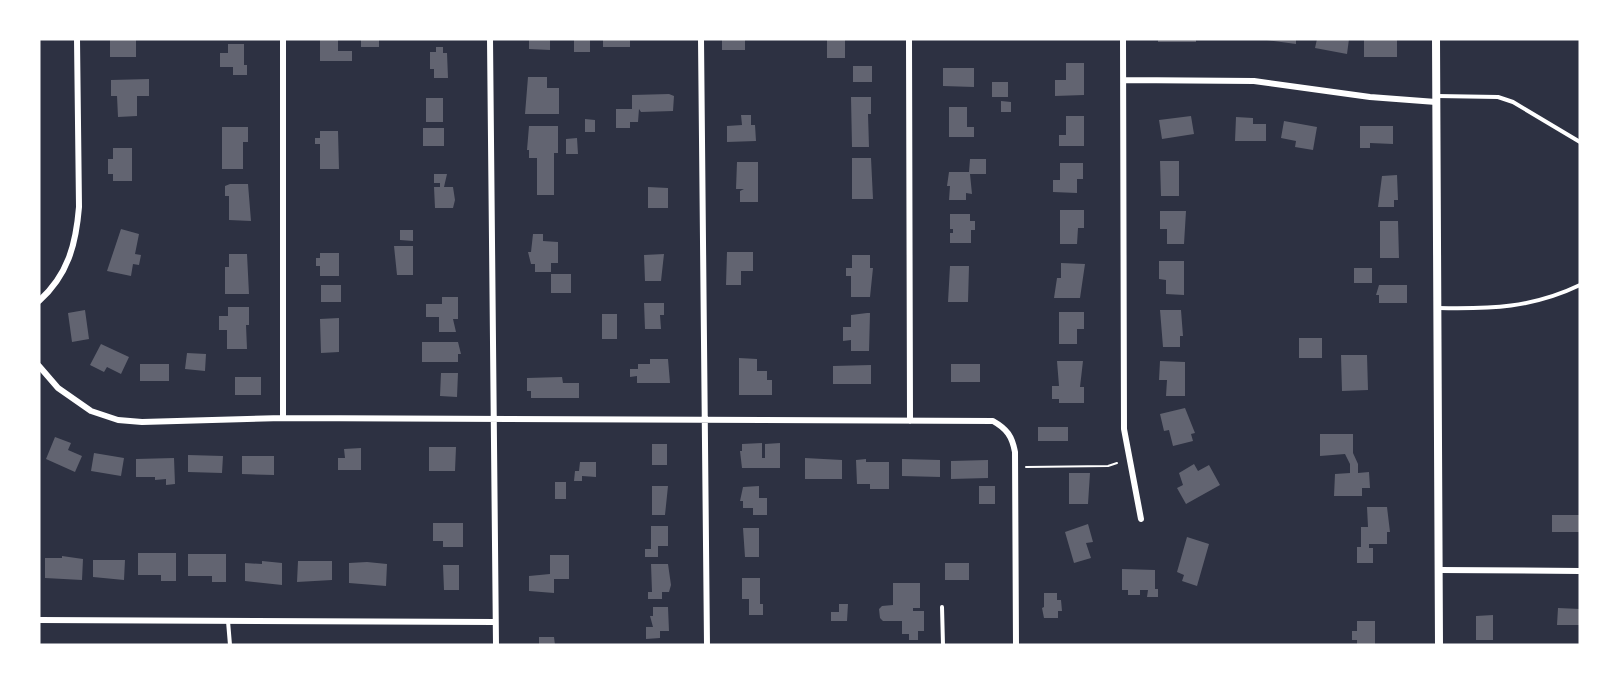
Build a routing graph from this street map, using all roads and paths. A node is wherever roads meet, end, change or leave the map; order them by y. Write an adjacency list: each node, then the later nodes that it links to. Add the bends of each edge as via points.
1 (77, 39): 12 (street, via 76,234 66,269)
2 (283, 39): 15 (street)
3 (490, 39): 17 (street)
4 (700, 39): 16 (street)
5 (909, 39): 18 (street)
6 (1123, 39): 8 (street)
7 (1437, 39): 9 (street)
8 (1124, 80): 9 (street, via 1254,81 1370,97); 21 (street, via 1124,429)
9 (1436, 99): 10 (lane, via 1498,97); 13 (street)
10 (1580, 142)
11 (1580, 285): 13 (lane, via 1536,302 1499,308)
12 (39, 301)
13 (1439, 308): 22 (street)
14 (39, 366): 15 (street, via 72,401 118,420)
15 (283, 418): 17 (street)
16 (705, 419): 17 (street); 18 (street); 30 (street)
17 (492, 421): 27 (street)
18 (910, 421): 19 (street, via 993,422 1005,427 1012,438)
19 (1015, 462): 20 (path, via 1025,467); 32 (street)
20 (1117, 463)
21 (1141, 519)
22 (1440, 570): 23 (street); 33 (street)
23 (1580, 571)
24 (942, 607): 31 (lane)
25 (39, 620): 26 (street)
26 (228, 621): 27 (street); 28 (lane)
27 (495, 622): 29 (street)
28 (230, 645)
29 (496, 645)
30 (707, 645)
31 (943, 645)
32 (1016, 645)
33 (1439, 645)

